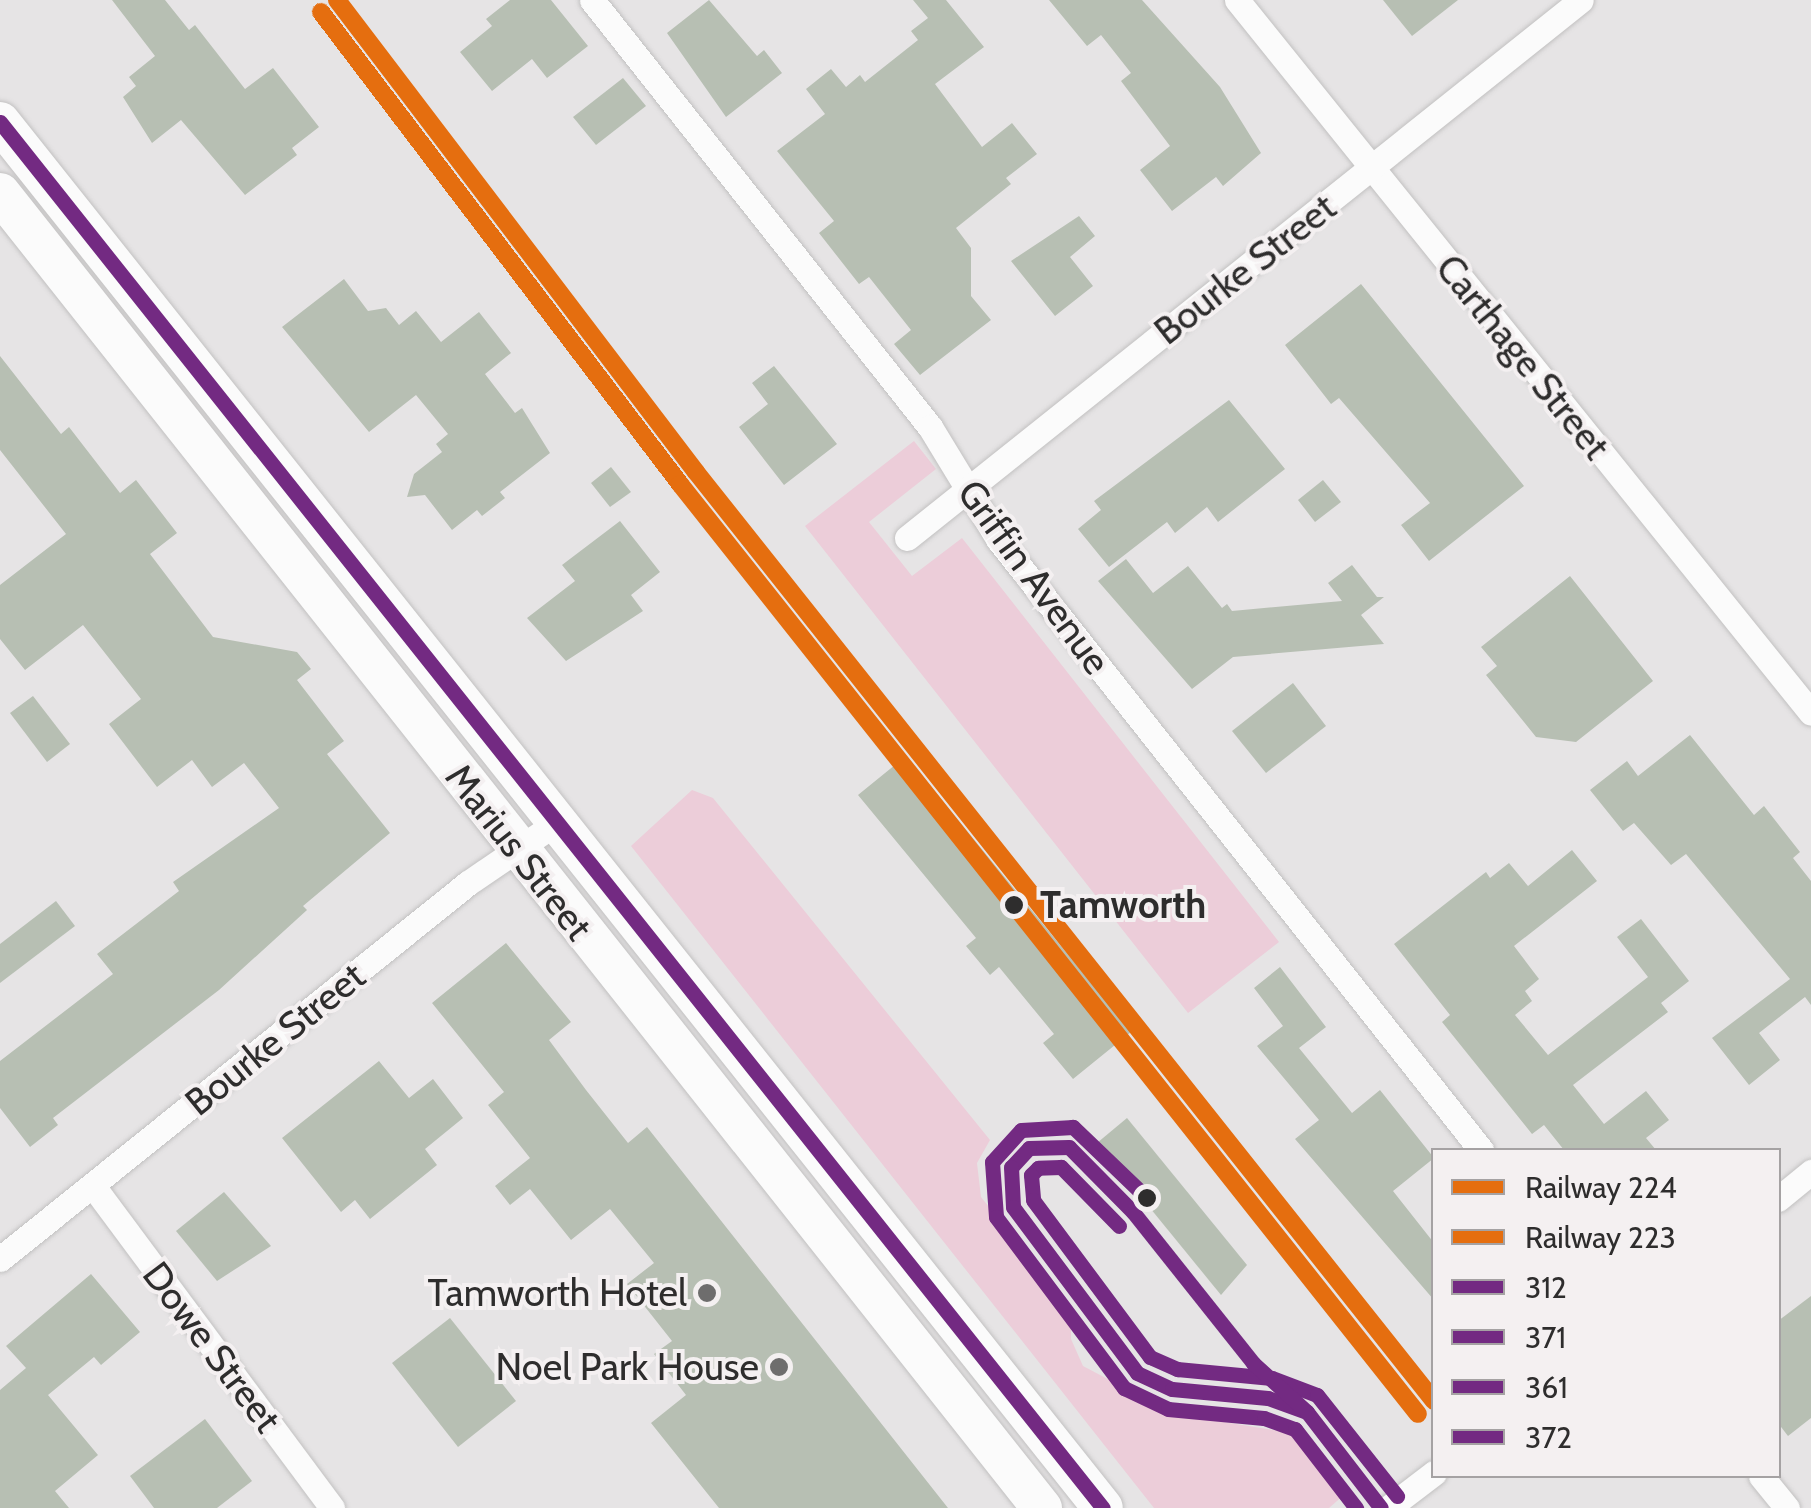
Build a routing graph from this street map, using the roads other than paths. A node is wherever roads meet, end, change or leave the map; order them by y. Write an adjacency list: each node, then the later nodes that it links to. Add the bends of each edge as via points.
1 (592, 0): 7 (street, Griffin Avenue, via 930,427)
2 (1237, 0): 5 (street, Carthage Street)
3 (1582, 0): 5 (street, Bourke Street)
4 (0, 122): 10 (main road, Marius Street)
5 (1372, 170): 7 (street, Bourke Street); 9 (street, Carthage Street)
6 (0, 192): 11 (main road, Marius Street)
7 (968, 488): 8 (street, Bourke Street); 12 (street, Griffin Avenue, via 998,538)
8 (908, 538)
9 (1811, 713)
10 (554, 825): 11 (street, Bourke Street); 21 (main road, Marius Street)
11 (516, 850): 14 (street, Bourke Street); 20 (main road, Marius Street)
12 (1479, 1148)
13 (1811, 1172): 15 (street)
14 (93, 1186): 16 (street, Bourke Street); 19 (street, Dowe Street)
15 (1781, 1196)
16 (0, 1259)
17 (1431, 1475): 22 (street)
18 (1762, 1478): 23 (street)
19 (332, 1508)
20 (1042, 1508)
21 (1103, 1508)
22 (1388, 1508)
23 (1787, 1508)

